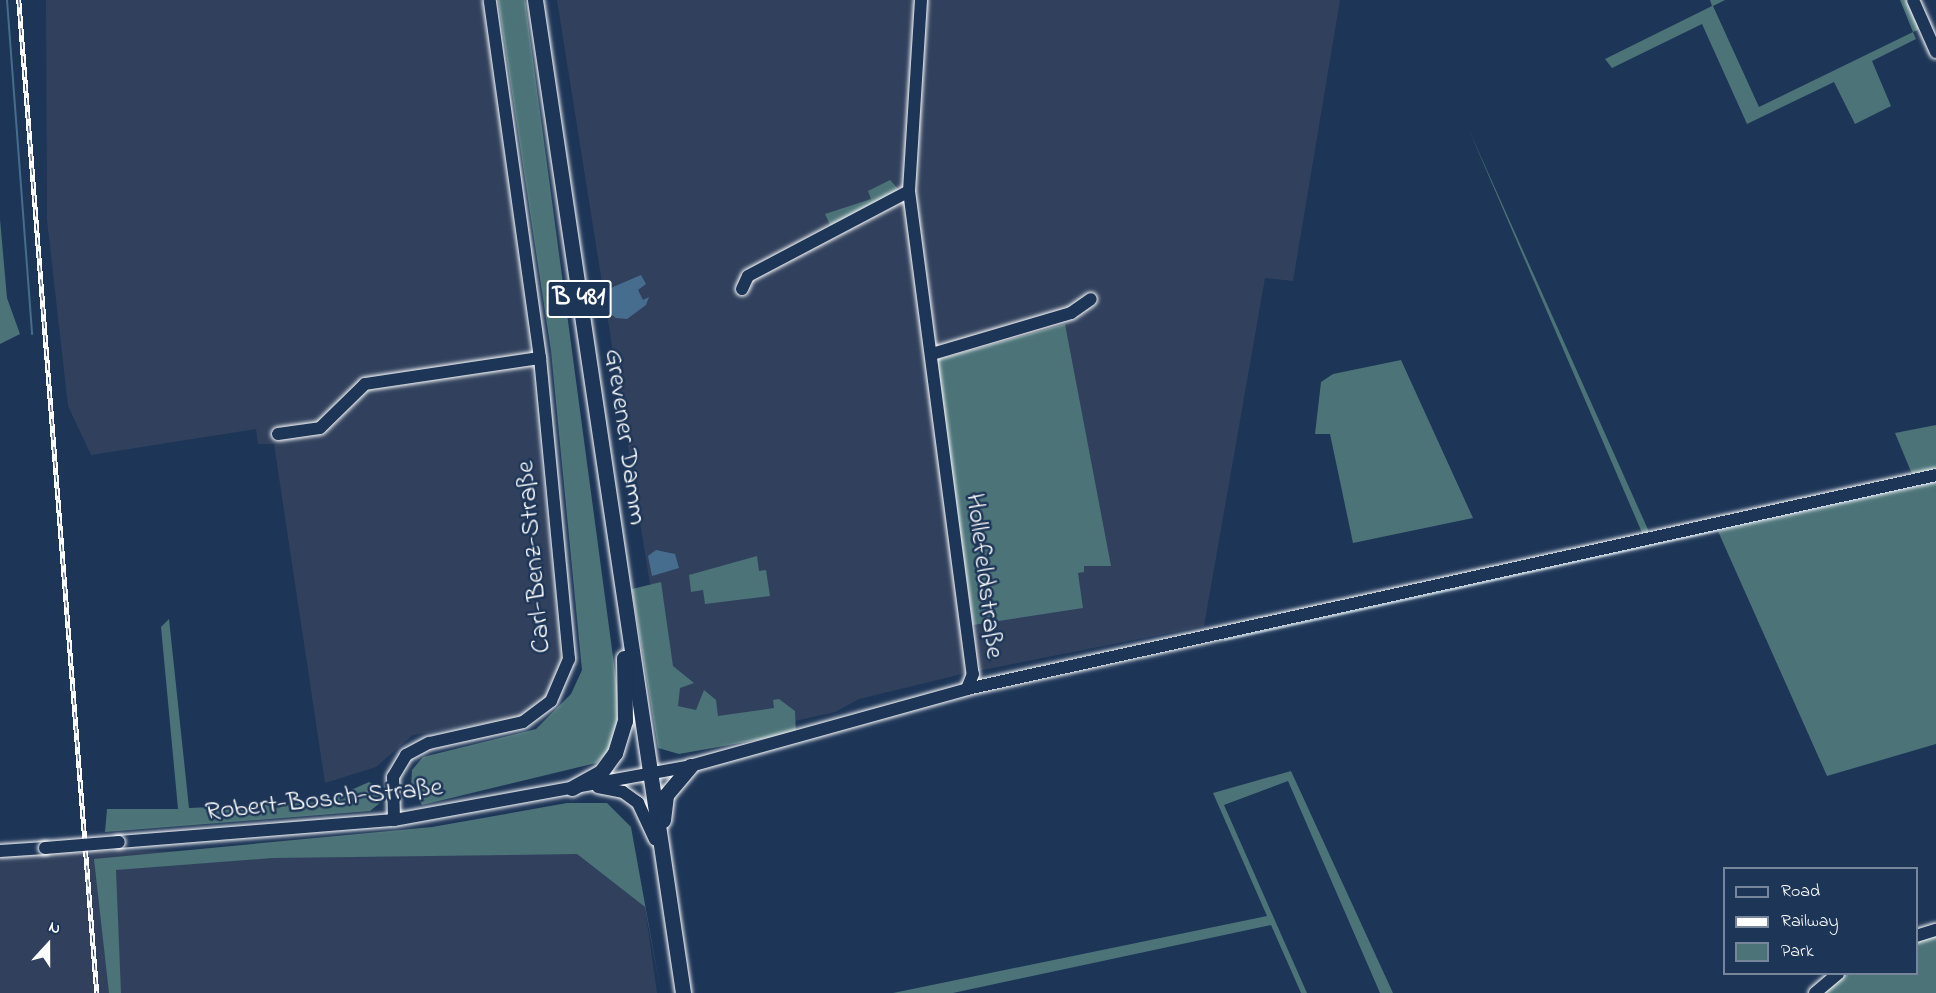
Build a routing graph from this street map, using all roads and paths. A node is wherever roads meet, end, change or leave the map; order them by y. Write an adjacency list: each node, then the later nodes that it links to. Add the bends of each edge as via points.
1 (490, 0): 10 (street, Carl-Benz-Straße)
2 (535, 0): 13 (main road, Grevener Damm / B 481)
3 (921, 0): 6 (street, Hollefeldstraße)
4 (1913, 0): 5 (street)
5 (1936, 52)
6 (909, 191): 7 (street, via 748,276); 9 (street, Hollefeldstraße)
7 (742, 289)
8 (1091, 299): 9 (street, via 1071,313)
9 (932, 354): 14 (street, Hollefeldstraße, via 973,674)
10 (540, 358): 11 (street, via 365,384 320,428); 18 (street, Carl-Benz-Straße, via 569,659 566,674 551,701 523,722 429,743 406,755 393,777)
11 (278, 434)
12 (1936, 475): 14 (street)
13 (623, 598): 16 (main road, Grevener Damm / B 481); 17 (main road, via 623,732 601,772)
14 (967, 689): 15 (street, Hollefeldstraße)
15 (690, 766): 16 (street, Hollefeldstraße); 20 (main road, via 678,777 664,804)
16 (650, 774): 17 (street, Robert-Bosch-Straße); 20 (main road, B 481)
17 (572, 788): 18 (street, Robert-Bosch-Straße); 20 (street, via 611,789 631,796 648,818)
18 (394, 820): 19 (street, Robert-Bosch-Straße, bridge)
19 (0, 851)
20 (664, 868): 24 (main road, B 481)
21 (1936, 930): 22 (street)
22 (1918, 936)
23 (1837, 975): 25 (street)
24 (683, 993)
25 (1815, 993)

